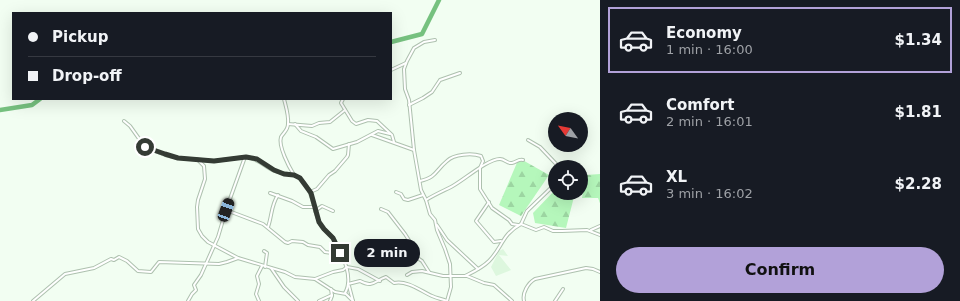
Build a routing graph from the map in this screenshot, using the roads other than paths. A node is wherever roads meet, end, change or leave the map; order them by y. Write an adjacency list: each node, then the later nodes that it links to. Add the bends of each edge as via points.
1 (435, 40): 2 (street, via 424,42 414,48)
2 (406, 63): 3 (street); 7 (street, via 405,91)
3 (392, 70)
4 (460, 73): 7 (street, via 440,80 432,92)
5 (284, 100): 10 (street)
6 (343, 100): 8 (street, via 341,103)
7 (409, 105): 17 (street)
8 (345, 110): 11 (street, via 330,122 312,126); 12 (street, via 355,123 376,121)
9 (124, 121): 19 (street, via 145,147 171,156)
10 (288, 124): 11 (street); 23 (street, via 281,142 286,162)
11 (295, 124): 16 (street, via 301,131 316,137 331,148)
12 (390, 134): 13 (street, via 378,131); 15 (street)
13 (372, 135): 15 (street); 16 (street)
14 (528, 140): 21 (street, via 540,147)
15 (394, 142): 17 (street)
16 (349, 144): 26 (street, via 347,157 317,189)
17 (414, 150): 24 (street)
18 (246, 157): 19 (street, via 214,161); 23 (street, via 257,159 284,174); 34 (street)
19 (197, 159): 45 (street, via 204,166 205,179 198,200 198,229 202,236)
20 (523, 160): 22 (street, via 509,163 500,159)
21 (552, 160)
22 (480, 168): 24 (street, via 482,156 469,154 448,160 435,174); 31 (street); 32 (street, via 479,188)
23 (294, 175): 26 (street, via 300,178)
24 (420, 181): 30 (street)
25 (548, 191): 39 (street, via 527,211)
26 (310, 192): 33 (street)
27 (396, 192): 30 (street, via 408,200)
28 (270, 193): 29 (street)
29 (278, 195): 33 (street, via 303,207); 41 (street)
30 (423, 195): 31 (street)
31 (426, 200): 38 (street)
32 (489, 202): 39 (street, via 492,208 512,224); 44 (street, via 476,221 494,242)
33 (314, 207): 36 (street)
34 (226, 210): 41 (street); 45 (street)
35 (381, 210): 54 (street, via 388,212 412,245 416,257)
36 (315, 211): 37 (street, via 322,206); 48 (street, via 321,226 333,238)
37 (333, 211)
38 (437, 225): 53 (street, via 447,240); 57 (street, via 451,266)
39 (519, 225): 42 (street, via 536,230 544,228 562,232); 44 (street)
40 (600, 226): 42 (street)
41 (268, 227): 48 (street, via 285,242 303,242)
42 (590, 230): 43 (street)
43 (600, 235)
44 (502, 241): 53 (street, via 490,260)
45 (215, 245): 47 (street); 49 (street)
46 (264, 251): 50 (street, via 268,253)
47 (238, 258): 49 (street); 50 (street)
48 (343, 258): 51 (street)
49 (206, 264): 66 (street, via 159,262 152,271 141,271 119,257 94,268 65,274); 67 (street, via 194,285 196,290)
50 (264, 266): 52 (street); 68 (street, via 257,276 259,284 256,294)
51 (347, 267): 59 (street); 60 (street, via 358,269); 61 (street)
52 (270, 268): 59 (street, via 295,277); 69 (street)
53 (478, 269): 58 (street)
54 (429, 272): 56 (street); 57 (street)
55 (600, 272): 75 (street, via 586,268 535,279 525,291)
56 (407, 275)
57 (451, 276): 58 (street); 73 (street)
58 (465, 276): 74 (street, via 494,285)
59 (315, 279): 62 (street)
60 (380, 281): 61 (street, via 367,285 360,281); 73 (street, via 386,277 394,283 415,286)
61 (348, 285): 64 (street); 72 (street)
62 (331, 289): 64 (street); 65 (street)
63 (563, 289): 76 (street)
64 (345, 293): 72 (street)
65 (332, 295): 70 (street); 71 (street)
66 (33, 301)
67 (188, 301)
68 (259, 301)
69 (298, 301)
70 (319, 301)
71 (330, 301)
72 (353, 301)
73 (447, 301)
74 (512, 301)
75 (524, 301)
76 (555, 301)

